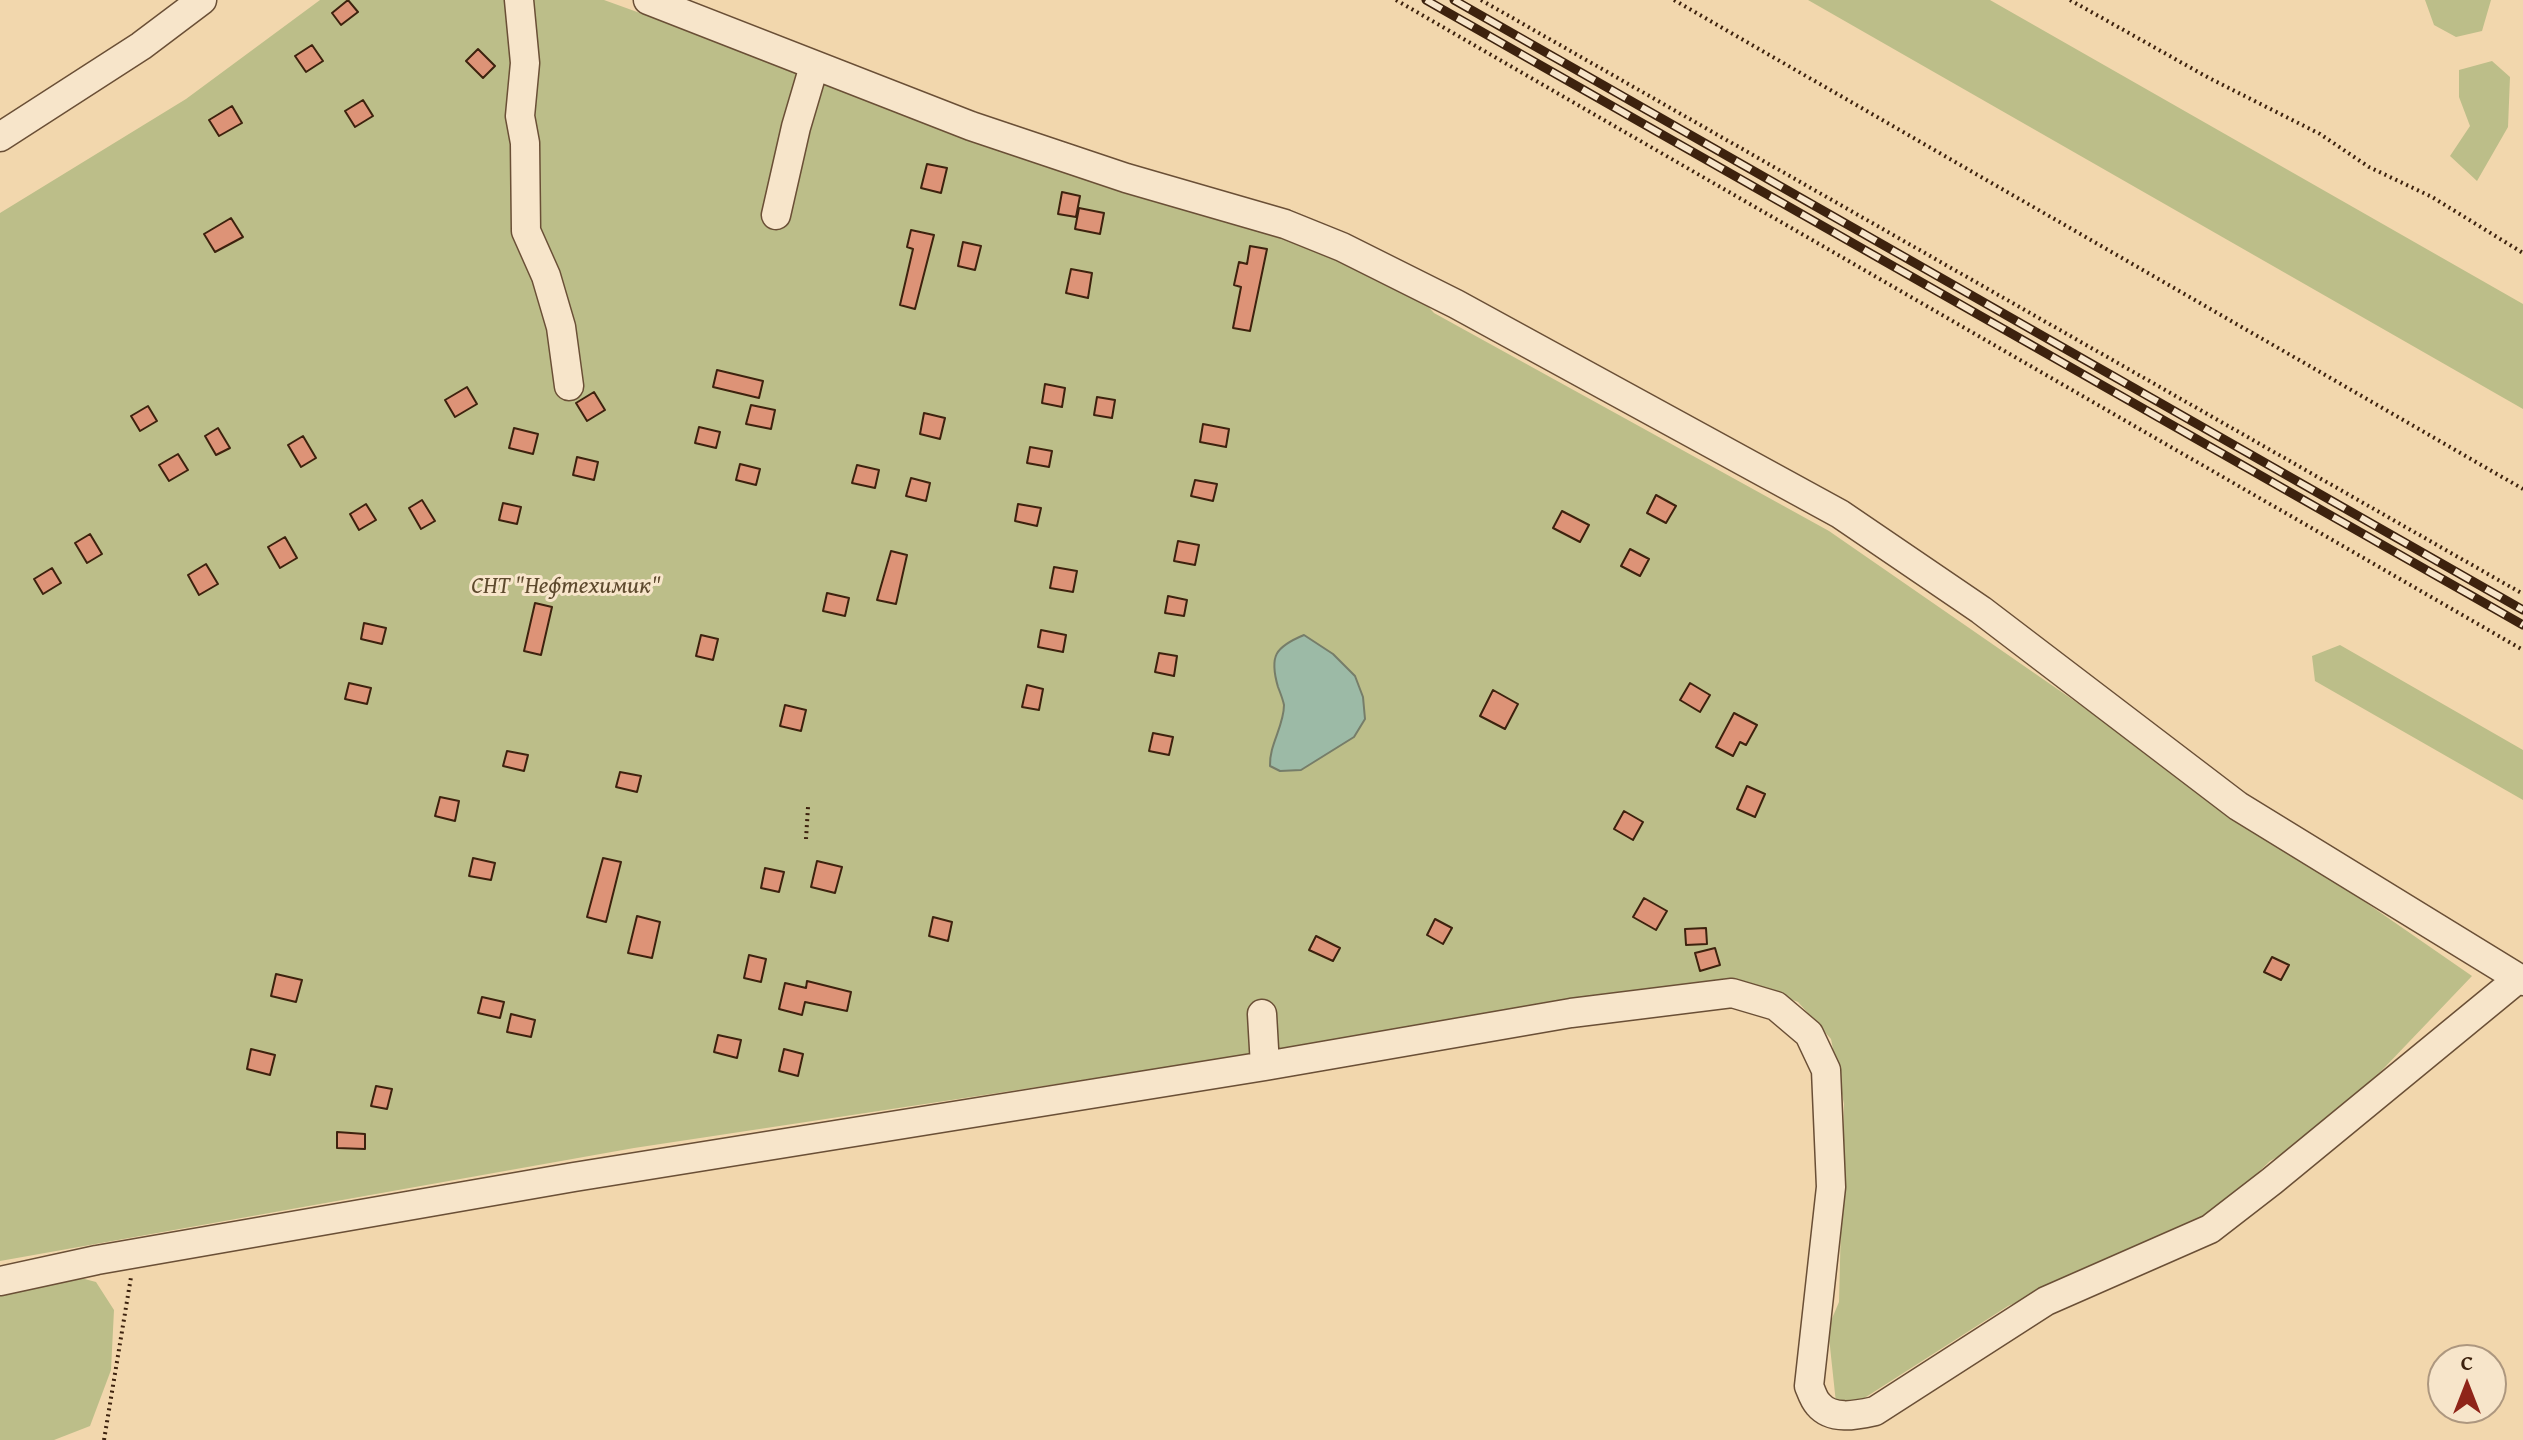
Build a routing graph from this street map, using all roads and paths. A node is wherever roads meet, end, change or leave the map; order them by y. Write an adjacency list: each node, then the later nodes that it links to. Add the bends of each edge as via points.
1 (202, 0): 9 (street)
2 (519, 0): 12 (street, via 525,63 520,116 526,231 561,327)
3 (648, 0): 8 (street)
4 (1396, 0): 15 (path)
5 (1481, 0): 14 (path)
6 (1674, 0): 13 (path)
7 (2070, 0): 11 (path, via 2320,134)
8 (814, 66): 10 (street); 18 (street, via 985,131 1285,224 1456,304 1840,514 1981,610 2238,806)
9 (0, 137)
10 (776, 215)
11 (2523, 253)
12 (569, 386)
13 (2523, 489)
14 (2523, 594)
15 (2523, 650)
16 (808, 807): 17 (path)
17 (806, 839)
18 (2521, 980): 20 (street, via 2210,1229 2046,1301 1875,1411 1855,1416 1818,1405 1809,1386 1831,1187 1826,1070 1809,1034 1776,1006 1732,993 1571,1013)
19 (1262, 1014): 20 (street)
20 (1265, 1066): 21 (street)
21 (140, 1253): 22 (street); 23 (path, via 130,1281)
22 (0, 1281)
23 (104, 1440)

